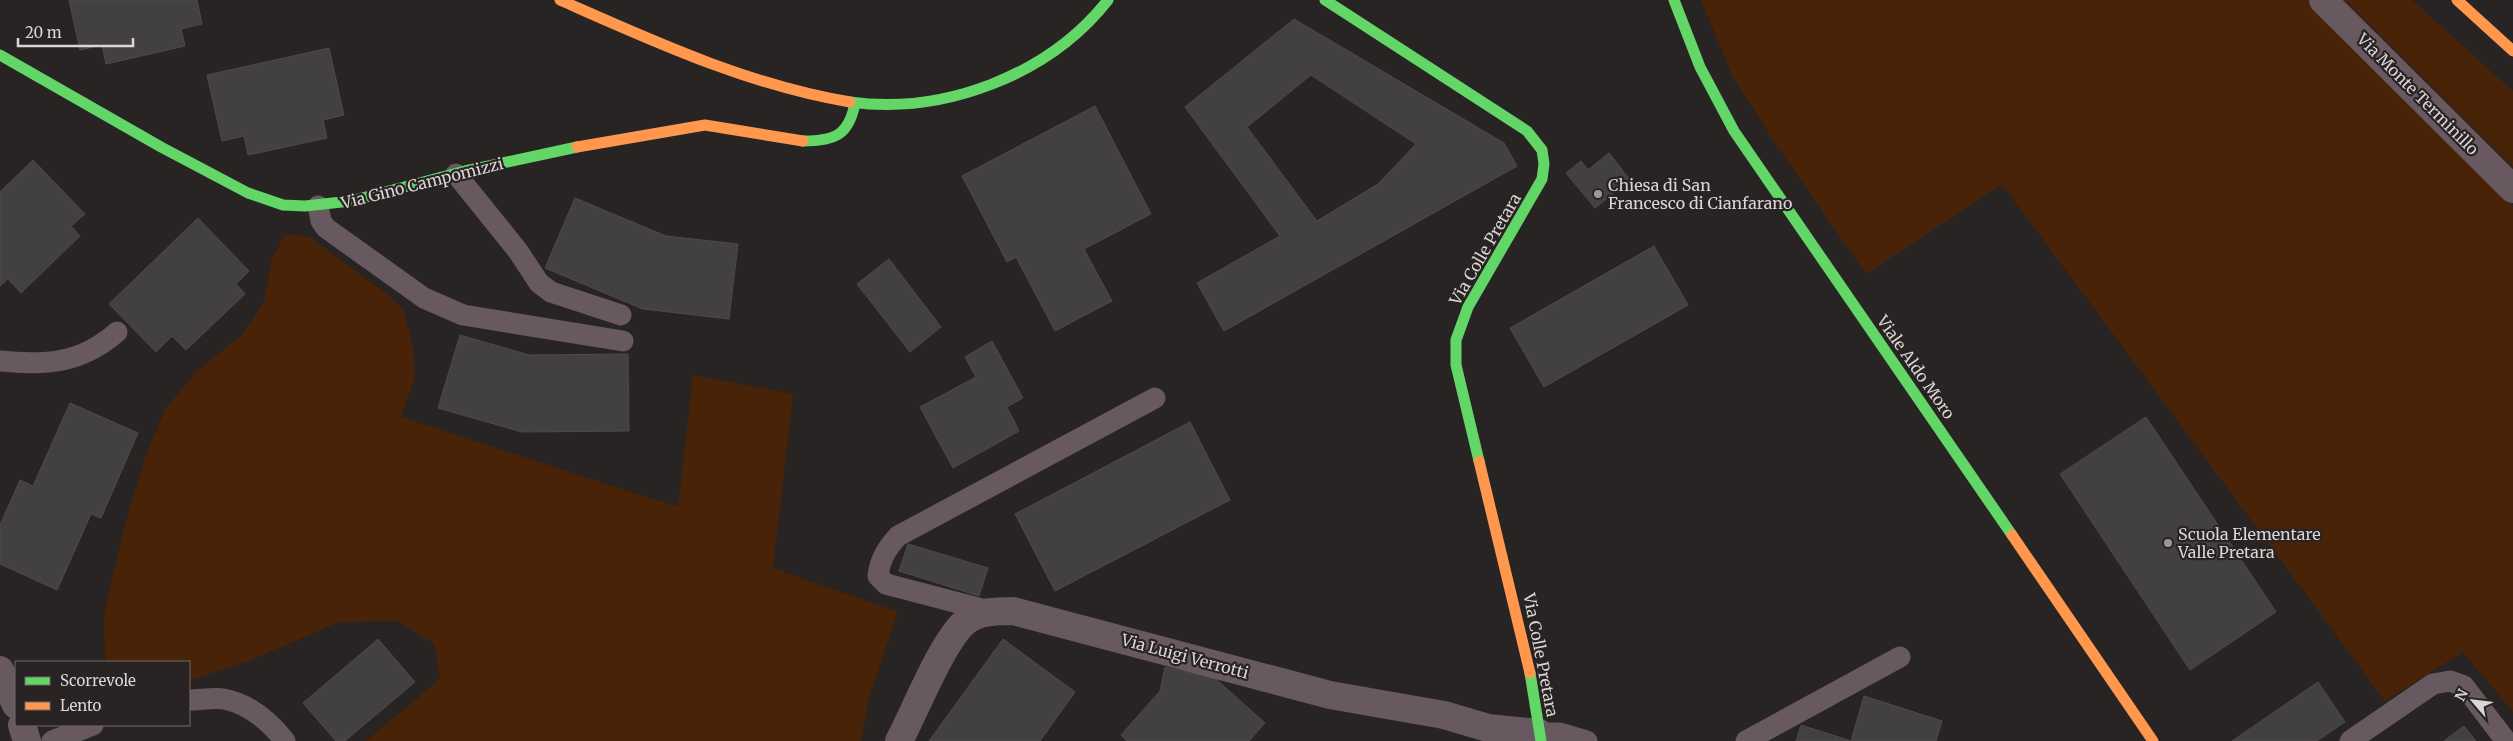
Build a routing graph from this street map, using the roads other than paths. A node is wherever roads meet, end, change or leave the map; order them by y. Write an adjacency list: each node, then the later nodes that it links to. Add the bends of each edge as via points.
1 (560, 0): 9 (street, via 761,82)
2 (1108, 0): 9 (street, via 1066,43 1018,74 960,95 908,102)
3 (1325, 0): 25 (street, Via Colle Pretara, via 1527,131 1540,144 1544,154 1539,187 1468,307 1456,340 1456,365 1527,656)
4 (1674, 0): 32 (street, Viale Aldo Moro, via 1704,81 1734,131)
5 (2323, 0): 11 (street, Via Monte Terminillo)
6 (2457, 0): 7 (street)
7 (2513, 52)
8 (0, 55): 12 (street, Via Gino Campomizzi, via 169,152 253,194 281,205)
9 (855, 103): 10 (street, Via Gino Campomizzi, via 852,120 843,132 825,139 795,140 700,124)
10 (456, 174): 12 (street, Via Gino Campomizzi); 13 (lane, via 518,251 539,284 552,292)
11 (2513, 189)
12 (318, 206): 15 (lane, via 326,228 424,298 463,315)
13 (621, 315)
14 (117, 332): 16 (lane, via 101,346 76,358 32,365)
15 (623, 341)
16 (0, 361)
17 (1155, 398): 18 (lane, via 898,536 888,547 878,576 886,584)
18 (990, 611): 25 (street, Via Luigi Verrotti, via 1013,611 1330,695 1444,715 1488,728); 29 (street, Via Luigi Verrotti, via 966,621 951,638)
19 (1900, 657): 31 (lane)
20 (0, 670): 22 (street)
21 (190, 700): 28 (lane, via 224,699 248,708 273,726)
22 (15, 703)
23 (22, 726): 26 (street)
24 (91, 726): 27 (lane)
25 (1540, 737): 30 (lane, via 1560,733)
26 (27, 741)
27 (52, 741)
28 (285, 741)
29 (900, 741)
30 (1587, 741)
31 (1746, 741)
32 (2153, 741)
33 (2350, 741): 34 (lane, via 2433,684 2450,681 2464,686)
34 (2506, 741)

